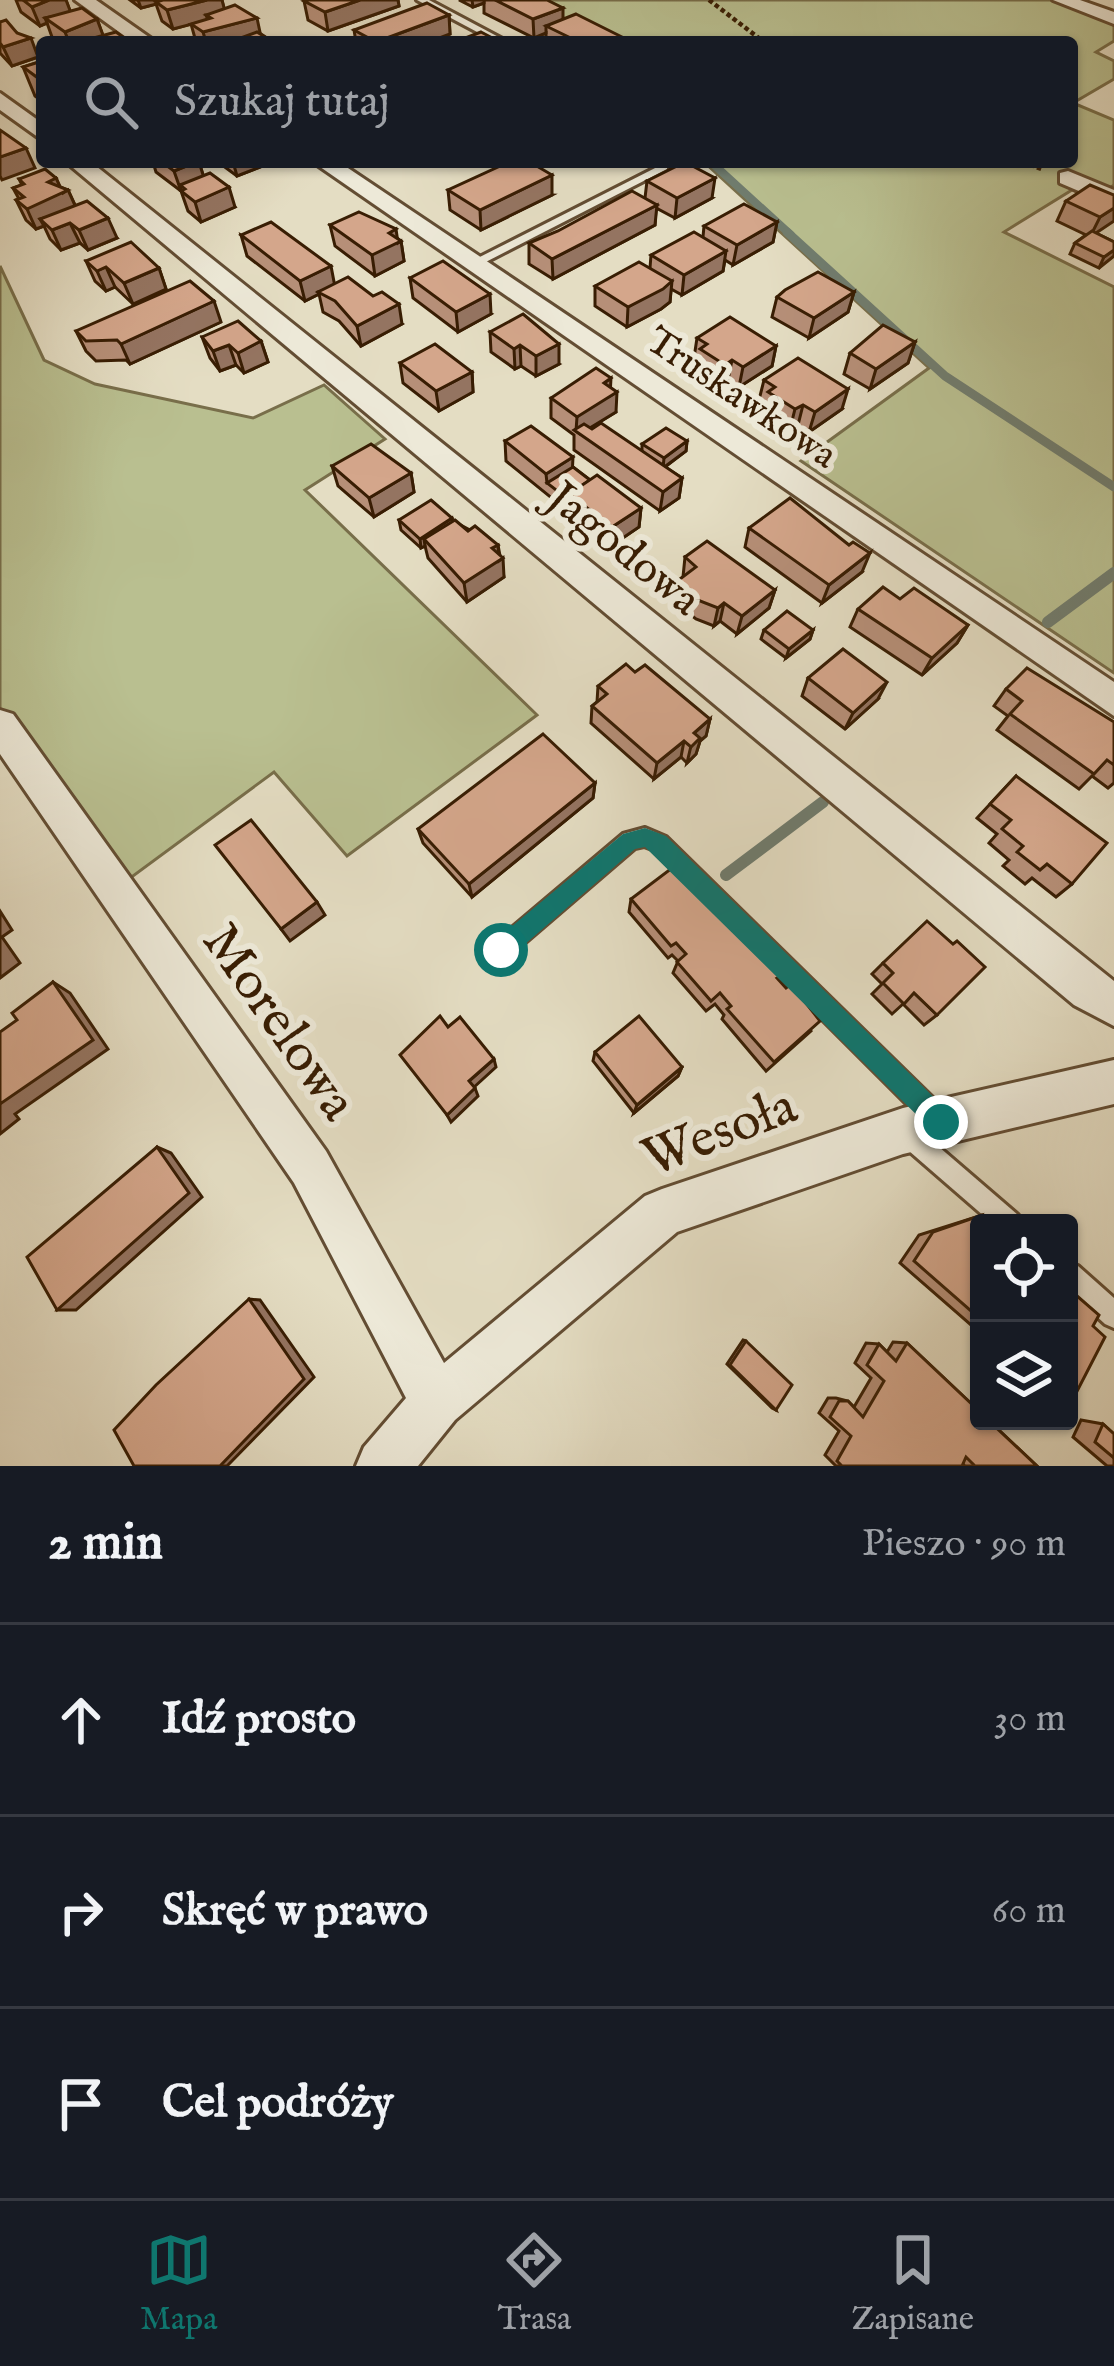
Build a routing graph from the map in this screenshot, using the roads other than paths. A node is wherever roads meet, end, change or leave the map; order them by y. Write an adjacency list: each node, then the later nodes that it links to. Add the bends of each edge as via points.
1 (84, 0): 5 (street)
2 (422, 0): 6 (lane)
3 (1062, 0): 4 (street)
4 (1114, 18)
5 (137, 36)
6 (491, 36)
7 (0, 99): 8 (street)
8 (36, 129)
9 (84, 168): 18 (street, Jagodowa)
10 (336, 168): 14 (street, Truskawkowa)
11 (661, 168): 14 (lane)
12 (1067, 178): 13 (street)
13 (1114, 199)
14 (472, 264): 15 (street, Truskawkowa)
15 (1114, 701)
16 (0, 725): 24 (street, Morelowa, via 310,1167)
17 (501, 950): 20 (lane, via 630,840 645,837)
18 (1114, 1005)
19 (1114, 1082): 20 (street, Wesoła)
20 (922, 1126): 21 (lane); 24 (street, Wesoła, via 662,1213)
21 (1002, 1214)
22 (1078, 1283): 23 (lane)
23 (1114, 1315)
24 (436, 1402): 25 (street, Wesoła)
25 (383, 1466)

